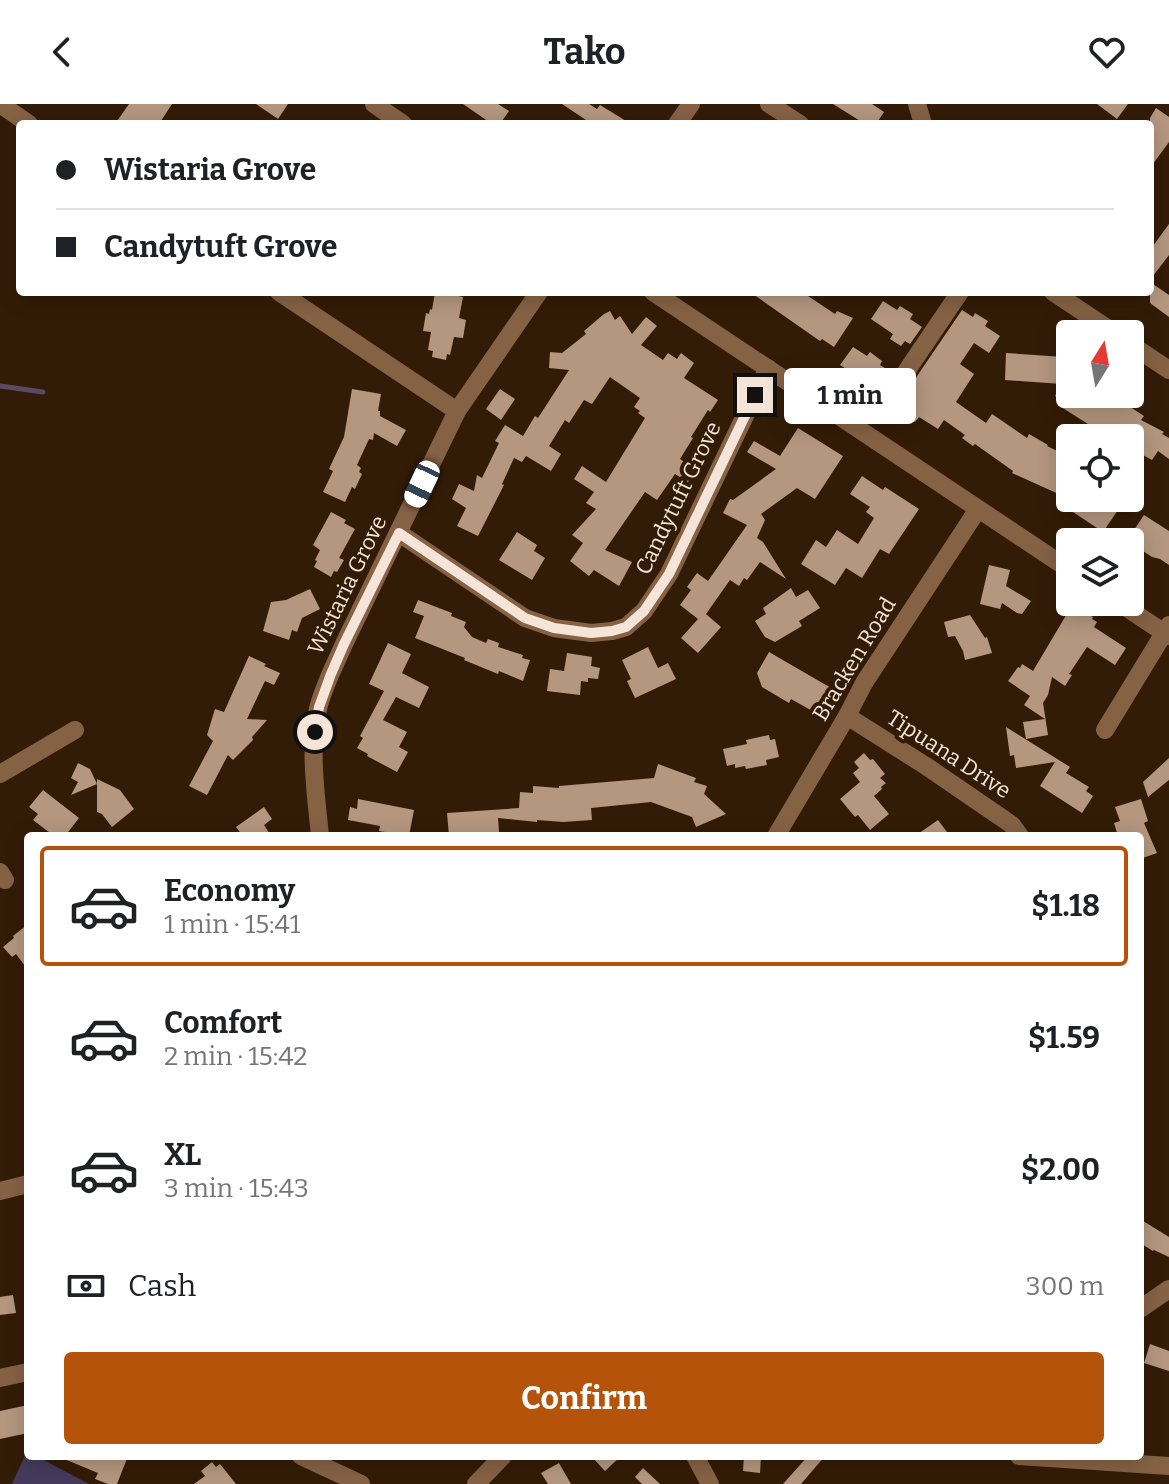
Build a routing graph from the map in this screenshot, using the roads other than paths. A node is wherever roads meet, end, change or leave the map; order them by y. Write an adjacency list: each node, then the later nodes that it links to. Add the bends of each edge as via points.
1 (0, 104): 4 (street)
2 (374, 104): 5 (street)
3 (769, 104): 6 (street)
4 (23, 120)
5 (397, 120)
6 (794, 120)
7 (285, 296): 17 (street)
8 (536, 296): 17 (street, Wistaria Grove)
9 (659, 296): 14 (street)
10 (957, 296): 16 (street)
11 (1059, 296): 12 (street)
12 (1095, 320)
13 (1144, 353): 15 (street)
14 (768, 368): 18 (street); 19 (street, Candytuft Grove, via 669,574 626,627 591,633 525,618)
15 (1169, 370)
16 (891, 394)
17 (457, 411): 19 (street, Wistaria Grove)
18 (978, 509): 20 (street); 23 (street, Bracken Road)
19 (399, 533): 27 (street, Wistaria Grove, via 319,707 314,759)
20 (1056, 561)
21 (1142, 616): 22 (street)
22 (1167, 631): 25 (street)
23 (847, 716): 28 (street, Bracken Road); 29 (street, Tipuana Drive)
24 (75, 730): 26 (street)
25 (1105, 730)
26 (0, 774)
27 (320, 832)
28 (778, 832)
29 (1017, 832)
30 (24, 1185): 31 (street)
31 (0, 1191)
32 (1169, 1289): 33 (street)
33 (1144, 1306)
34 (24, 1373): 35 (street)
35 (0, 1378)
36 (310, 1460): 41 (street)
37 (499, 1460): 42 (street)
38 (697, 1460): 43 (street)
39 (1074, 1460): 40 (street)
40 (1169, 1466)
41 (361, 1484)
42 (476, 1484)
43 (710, 1484)

